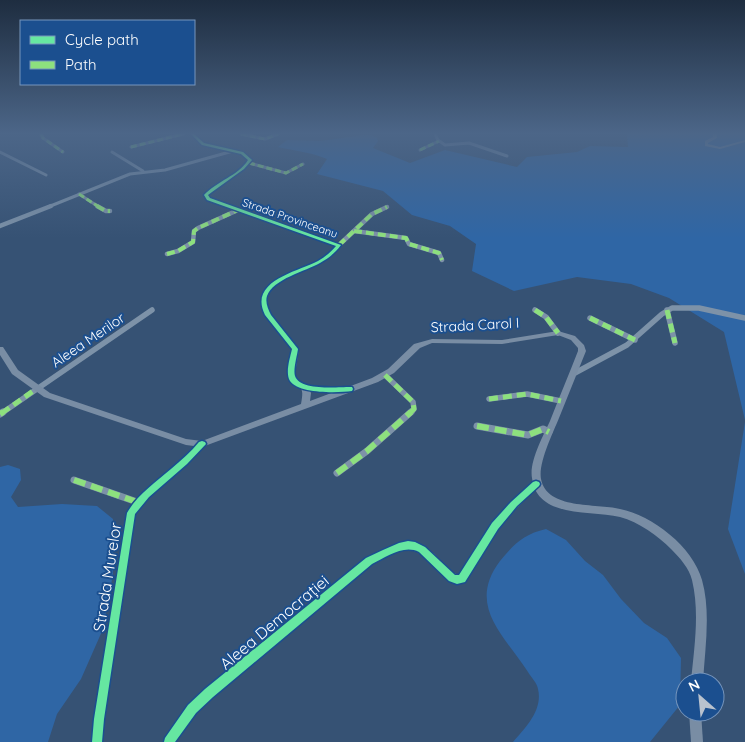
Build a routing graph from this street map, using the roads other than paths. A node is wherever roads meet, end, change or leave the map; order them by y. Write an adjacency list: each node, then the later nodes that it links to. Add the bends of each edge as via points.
1 (32, 169): 8 (street)
2 (139, 169): 7 (street)
3 (170, 169): 7 (street)
4 (241, 169): 11 (street, Strada Provinceanu, via 206,195 211,201)
5 (270, 169): 6 (street, via 286,173)
6 (294, 169)
7 (143, 171): 9 (street)
8 (46, 176)
9 (79, 194): 12 (street); 13 (street)
10 (387, 207): 14 (street, via 370,214)
11 (238, 210): 15 (street, Strada Provinceanu); 16 (street, via 198,228 194,231 193,242)
12 (110, 211)
13 (0, 226)
14 (354, 231): 15 (street); 17 (street, via 406,238 409,244 439,253)
15 (339, 245): 29 (street, Strada Provinceanu, via 316,265 272,284 263,296 269,316 295,349 292,377 295,383)
16 (167, 254)
17 (442, 260)
18 (152, 310): 30 (street, Aleea Merilor)
19 (535, 310): 23 (street, via 546,317)
20 (667, 310): 22 (street, via 686,308); 24 (street); 25 (street)
21 (590, 318): 24 (street)
22 (745, 318)
23 (558, 333): 27 (street, via 573,338 581,346 581,356); 28 (street, Strada Carol I, via 502,342 427,342 412,349)
24 (635, 340): 27 (street)
25 (675, 343)
26 (0, 349): 30 (street, via 15,372)
27 (573, 374): 33 (street)
28 (386, 375): 31 (street, Strada Carol I); 39 (street, via 413,402 414,409)
29 (304, 387): 31 (street); 34 (street, Strada Provinceanu)
30 (36, 389): 35 (street, Aleea Merilor); 38 (street, via 58,400 186,442)
31 (350, 389): 34 (street, Strada Carol I)
32 (489, 399): 33 (street, via 526,394)
33 (561, 401): 37 (street)
34 (305, 406): 38 (street, Strada Carol I)
35 (0, 414)
36 (477, 426): 37 (street, via 528,435 541,430)
37 (549, 432): 41 (street, via 535,469)
38 (202, 444): 42 (street, Strada Murelor)
39 (337, 473)
40 (74, 480): 42 (street)
41 (536, 484): 43 (street, via 547,498 567,507 621,514 642,522 687,561 700,595); 46 (street, Aleea Democrației, via 495,526 462,579 452,578 413,544 369,561 209,693 192,709)
42 (140, 503): 45 (street, Strada Murelor, via 129,521)
43 (697, 672)
44 (696, 722): 47 (street)
45 (97, 742)
46 (169, 742)
47 (697, 742)

